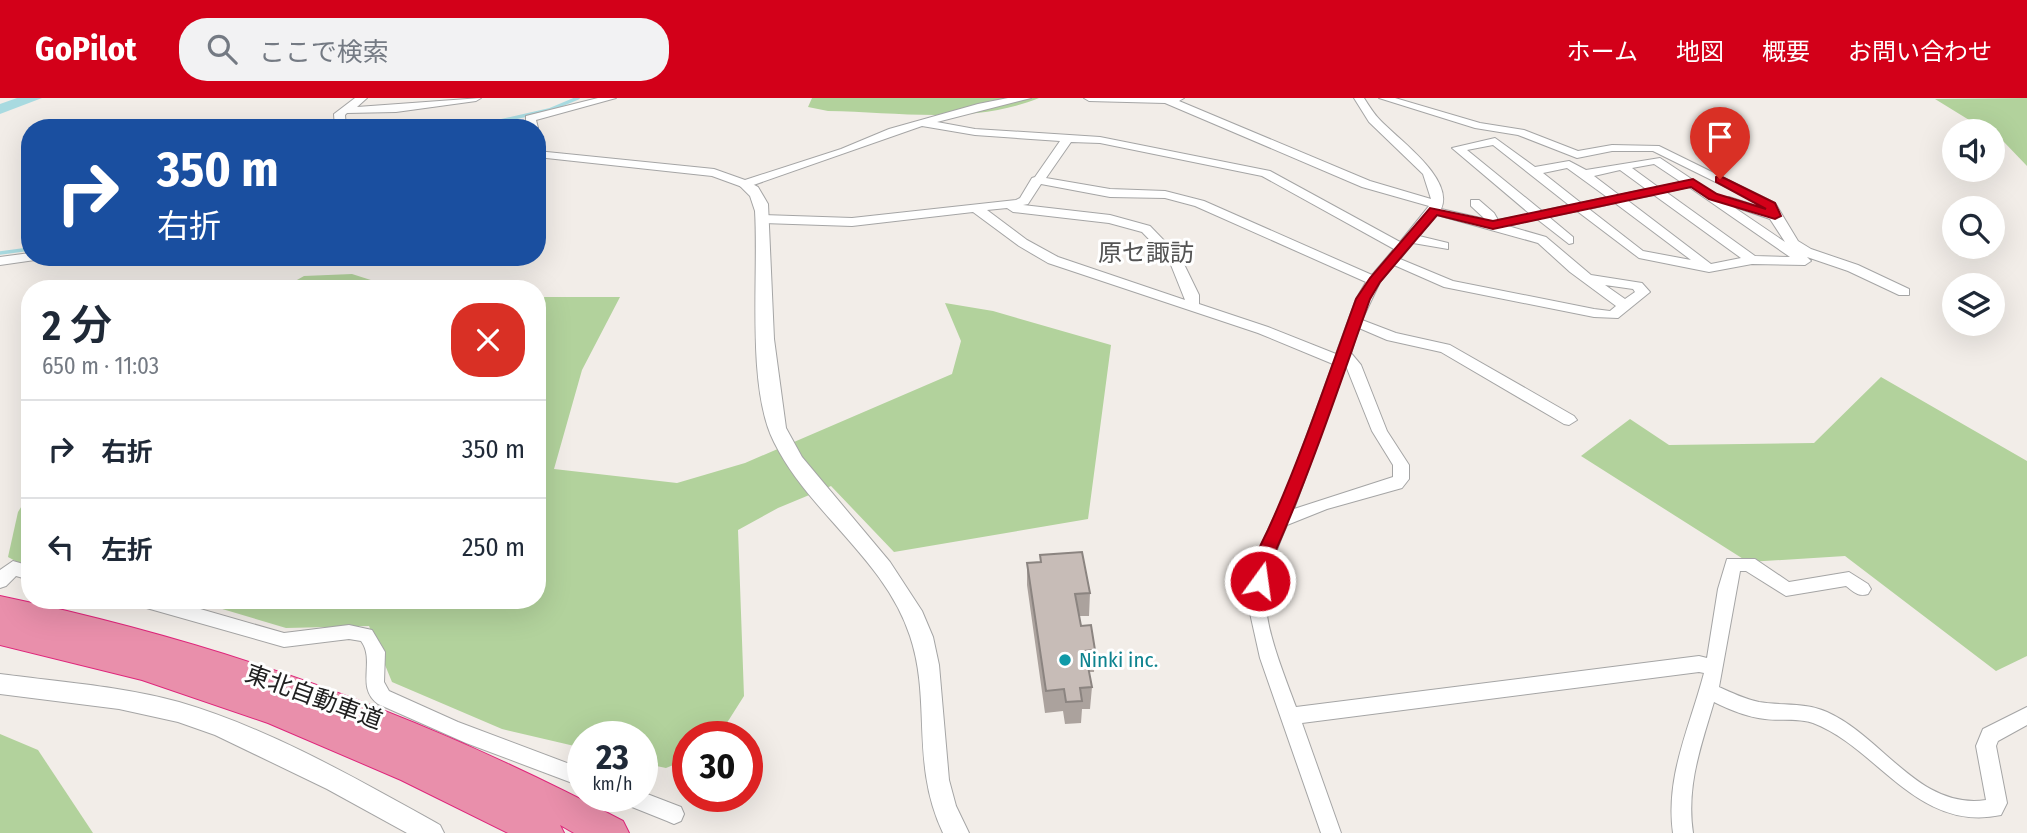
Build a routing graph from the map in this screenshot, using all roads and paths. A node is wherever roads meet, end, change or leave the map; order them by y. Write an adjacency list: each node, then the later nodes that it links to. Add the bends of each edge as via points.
1 (362, 98): 11 (street)
2 (476, 98): 11 (street, via 396,109)
3 (544, 98): 12 (street)
4 (611, 98): 12 (street)
5 (1026, 98): 15 (street)
6 (1089, 98): 10 (street)
7 (1180, 98): 10 (street)
8 (1359, 98): 29 (street, via 1377,125 1428,173 1438,196)
9 (1384, 98): 33 (street, via 1528,135 1577,155 1612,148 1655,148 1762,200)
10 (1167, 100): 29 (street, via 1366,184)
11 (344, 110): 13 (street)
12 (544, 114): 14 (street)
13 (338, 119)
14 (530, 119)
15 (922, 123): 16 (street, via 975,132); 23 (street)
16 (1068, 138): 21 (street); 38 (street, via 1113,142 1266,173)
17 (546, 155): 23 (street, via 714,173)
18 (1623, 167): 20 (street); 22 (street, via 1656,160); 24 (street)
19 (1533, 171): 20 (street, via 1569,164); 30 (street); 32 (street, via 1495,141 1458,148)
20 (1584, 174): 26 (street)
21 (1036, 180): 28 (street, via 1024,201); 46 (street, via 1111,194 1142,191 1174,196 1253,224)
22 (1693, 183): 24 (street); 25 (street)
23 (745, 184): 34 (street, via 760,200)
24 (1657, 191): 26 (street); 42 (street)
25 (1713, 196): 33 (street); 42 (street, via 1805,261)
26 (1617, 199): 30 (street); 44 (street)
27 (1475, 203): 35 (street)
28 (1006, 206): 31 (street); 49 (street, via 1110,219 1146,229 1175,258 1192,295)
29 (1436, 207): 35 (street); 38 (street)
30 (1578, 207): 32 (street); 44 (street, via 1639,254)
31 (976, 209): 34 (street, via 839,222); 49 (street, via 1053,260)
32 (1538, 215): 35 (street); 36 (street)
33 (1775, 216): 47 (street, via 1799,248)
34 (764, 219): 72 (street, via 762,259 775,419 795,462 893,585 919,630 926,654 937,774 942,801)
35 (1493, 225): 39 (street, via 1542,240)
36 (1569, 240)
37 (1444, 246): 38 (street)
38 (1401, 249): 46 (street); 48 (street, via 1449,284 1594,313 1613,315)
39 (1557, 253): 40 (street); 45 (street)
40 (1579, 255)
41 (21, 258): 43 (street)
42 (1752, 260): 44 (street)
43 (0, 261)
44 (1709, 268)
45 (1588, 278): 48 (street); 48 (street, via 1642,289)
46 (1374, 280): 50 (street)
47 (1904, 292)
48 (1624, 305)
49 (1192, 306): 51 (street)
50 (1356, 322): 51 (street); 52 (street, via 1392,337 1445,348)
51 (1340, 357): 53 (street); 53 (street, via 1354,365 1380,431 1401,465 1401,479)
52 (1569, 421)
53 (1281, 521): 65 (street, via 1264,558 1257,604 1269,658)
54 (21, 570): 55 (street, via 13,568)
55 (1, 589): 57 (highway, 東北自動車道)
56 (1862, 589): 61 (street, via 1849,579 1786,589 1749,565 1733,564)
57 (21, 596)
58 (55, 609): 71 (highway, 東北自動車道, via 343,705 456,754)
59 (175, 609): 66 (street, via 284,640 349,632 366,635 379,655 375,685 381,696)
60 (0, 632): 70 (highway, 東北自動車道, via 127,663 253,703 437,778)
61 (1714, 668): 63 (street); 65 (street, via 1699,664)
62 (0, 684): 69 (street, via 119,699 222,727)
63 (1708, 691): 64 (street, via 1759,710 1823,718 1912,790 1973,812 1994,808 1997,803 1986,746 1990,735); 74 (street, via 1680,786 1678,814)
64 (2027, 715)
65 (1291, 716): 73 (street)
66 (567, 772)
67 (658, 808): 68 (street)
68 (674, 814)
69 (431, 833)
70 (545, 833)
71 (610, 833)
72 (956, 833)
73 (1331, 833)
74 (1683, 833)

